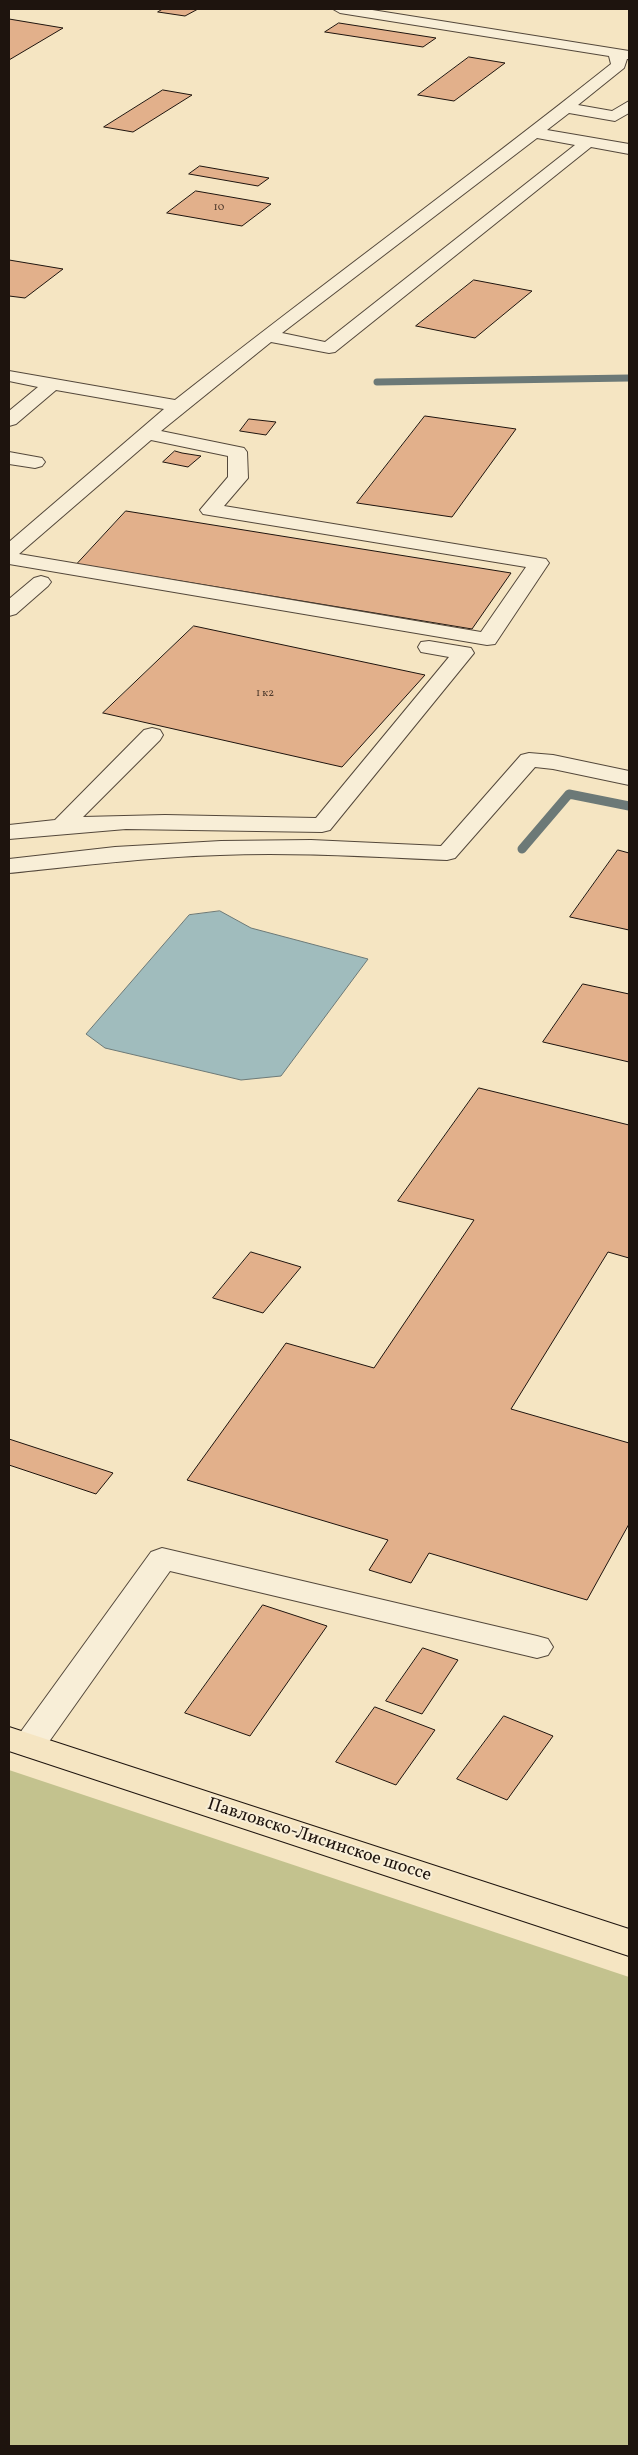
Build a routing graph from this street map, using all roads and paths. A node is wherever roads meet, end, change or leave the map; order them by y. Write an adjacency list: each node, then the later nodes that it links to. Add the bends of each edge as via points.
1 (340, 9): 2 (lane)
2 (621, 53): 4 (lane, via 619,65)
3 (629, 106): 4 (lane, via 616,116)
4 (566, 108): 5 (lane)
5 (534, 133): 6 (lane); 8 (lane)
6 (588, 142): 7 (lane); 11 (lane)
7 (629, 150)
8 (503, 158): 9 (lane); 12 (lane)
9 (522, 161)
10 (540, 164): 11 (lane)
11 (559, 167): 12 (lane, via 329,348)
12 (267, 336): 15 (lane)
13 (9, 376): 14 (lane)
14 (52, 384): 15 (lane); 16 (lane)
15 (178, 406): 17 (lane)
16 (9, 420)
17 (148, 434): 20 (lane); 21 (lane, via 237,452 238,478 210,510 539,564 487,638)
18 (9, 458): 19 (lane)
19 (35, 462)
20 (9, 552)
21 (9, 558)
22 (9, 576): 23 (lane)
23 (40, 582): 24 (lane); 27 (lane, via 463,653 322,825 188,821)
24 (9, 610)
25 (152, 735): 27 (lane)
26 (629, 778): 29 (lane, via 530,760 447,853 291,847 184,849)
27 (64, 824): 28 (lane)
28 (9, 832)
29 (9, 866)
30 (537, 1647): 31 (lane, via 162,1559)
31 (19, 1742): 32 (main road, Павловско-Лисинское шоссе)
32 (629, 1943)

